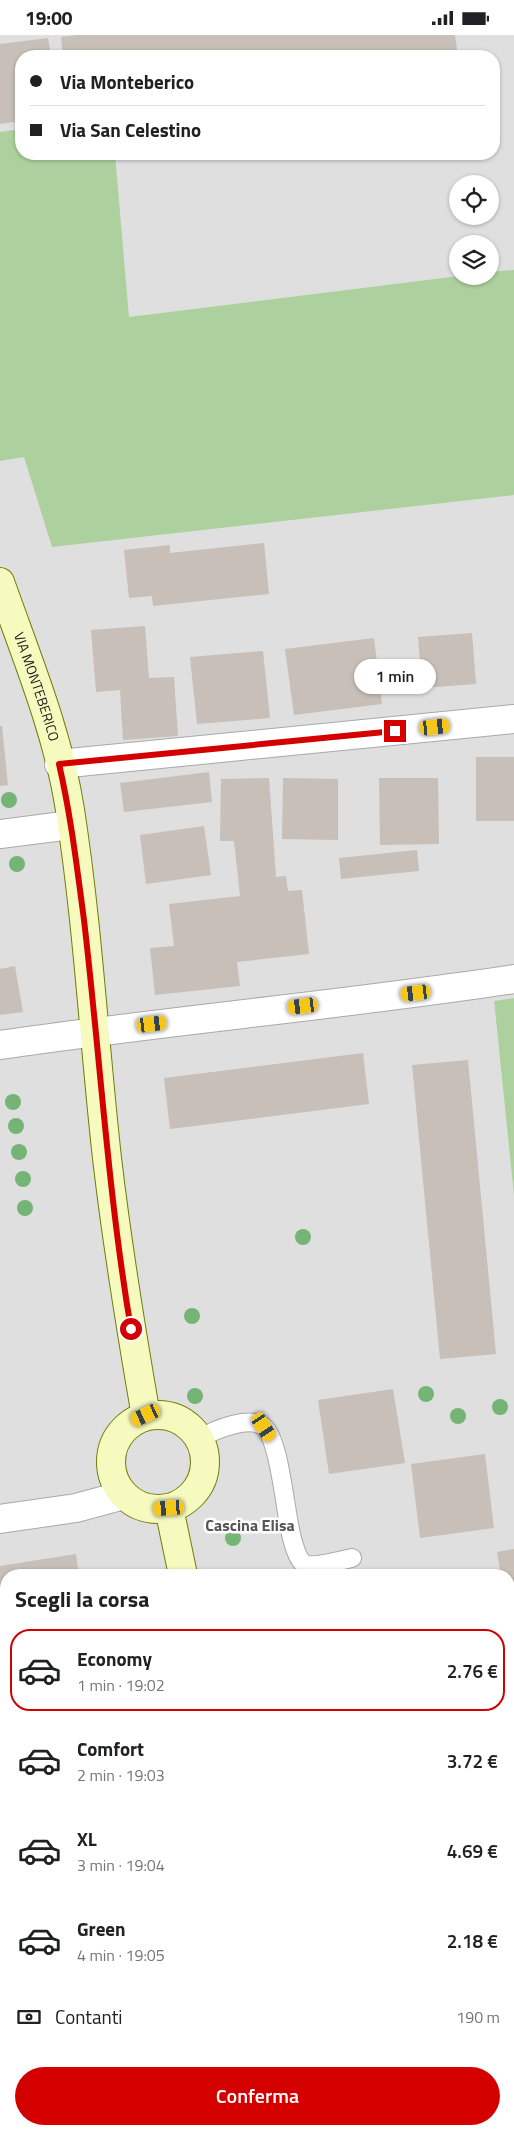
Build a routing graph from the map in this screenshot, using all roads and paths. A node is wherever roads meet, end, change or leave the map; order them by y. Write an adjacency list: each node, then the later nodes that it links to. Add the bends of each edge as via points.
1 (2, 594): 3 (street, VIA MONTEBERICO, via 55,743)
2 (514, 719): 3 (street)
3 (59, 764): 4 (street, VIA MONTEBERICO)
4 (72, 825): 5 (street); 7 (street, VIA MONTEBERICO)
5 (0, 833)
6 (514, 979): 7 (street)
7 (96, 1031): 8 (street); 9 (street, VIA MONTEBERICO, via 109,1168 128,1312)
8 (0, 1045)
9 (146, 1415): 10 (street, via 177,1418 190,1426); 11 (street, via 119,1434 112,1449 110,1465 114,1481)
10 (200, 1439): 12 (street, via 204,1450 204,1475 191,1497); 14 (lane, via 211,1432 242,1423 264,1427 272,1438 290,1533 303,1563 310,1565)
11 (124, 1495): 12 (street, via 136,1505 152,1509); 13 (street, via 76,1508)
12 (169, 1508): 15 (street)
13 (0, 1519)
14 (352, 1558)
15 (182, 1569)

